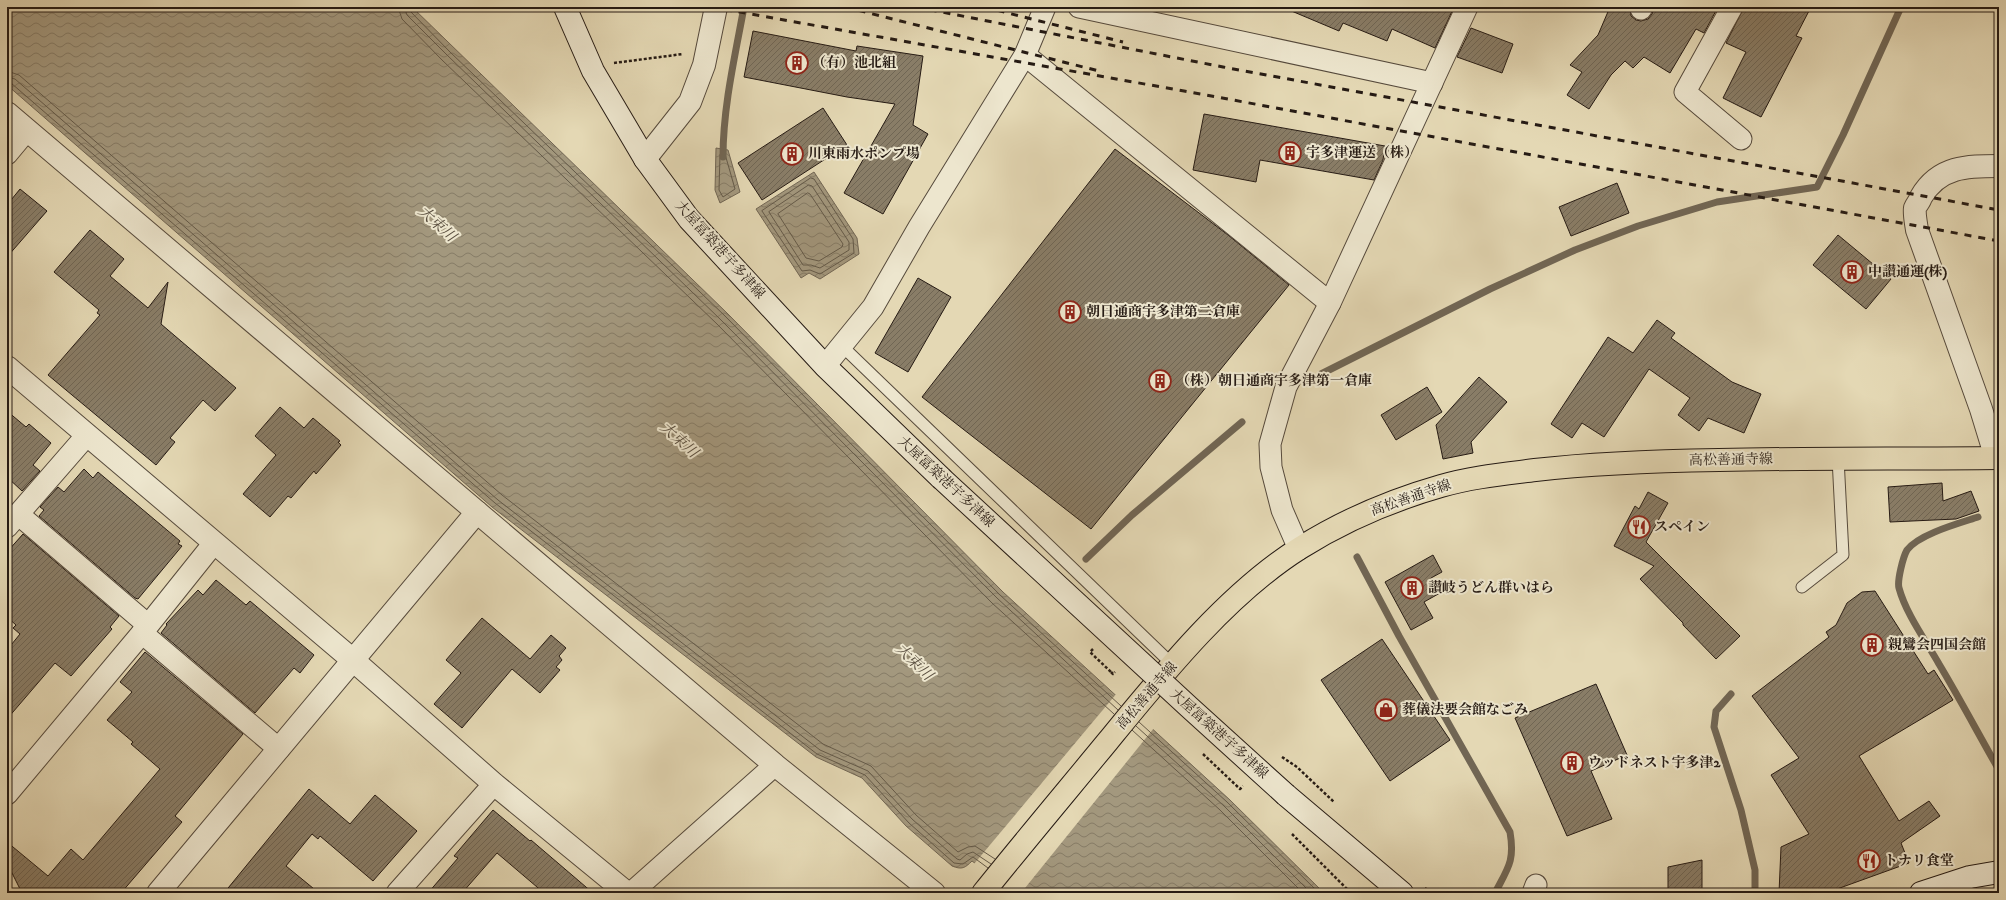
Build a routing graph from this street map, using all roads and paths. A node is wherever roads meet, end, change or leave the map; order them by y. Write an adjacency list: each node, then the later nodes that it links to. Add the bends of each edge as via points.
1 (565, 7): 15 (street, 大屋冨築港宇多津線, via 594,71)
2 (716, 7): 15 (street, via 704,65 690,102)
3 (1045, 7): 8 (street)
4 (1079, 7): 10 (street)
5 (1467, 7): 10 (street)
6 (1732, 7): 13 (street, via 1686,92)
7 (685, 54): 9 (path)
8 (1025, 55): 17 (street); 18 (street, via 873,307)
9 (610, 63)
10 (1432, 83): 17 (street)
11 (7, 113): 12 (street)
12 (27, 130): 14 (street); 24 (street)
13 (1741, 140)
14 (7, 154)
15 (645, 159): 19 (street, 大屋冨築港宇多津線, via 689,219)
16 (1999, 166): 23 (street, via 1974,166 1949,171 1925,190 1915,208 1917,230)
17 (1330, 303): 27 (street, via 1286,388 1270,444 1271,467 1282,510)
18 (842, 346): 19 (street); 32 (lane)
19 (825, 366): 45 (street, 大屋冨築港宇多津線, bridge, via 941,478 1189,708)
20 (7, 368): 21 (street)
21 (87, 435): 25 (street); 26 (street)
22 (1838, 458): 23 (main road, 高松善通寺線); 27 (main road, 高松善通寺線, via 1582,465 1498,474 1443,485 1388,505 1351,520); 28 (lane, via 1843,555)
23 (1998, 462)
24 (477, 512): 31 (street); 35 (street)
25 (12, 520): 29 (street)
26 (214, 543): 29 (street); 31 (street)
27 (1299, 549): 32 (main road, 高松善通寺線, via 1219,614)
28 (1802, 587)
29 (145, 629): 34 (street); 37 (street)
30 (1090, 652): 33 (path)
31 (354, 661): 34 (street); 36 (street)
32 (1173, 665): 39 (main road, 高松善通寺線)
33 (1111, 672)
34 (280, 749): 40 (street)
35 (775, 765): 43 (street); 44 (street)
36 (494, 784): 41 (street); 42 (street)
37 (7, 794)
38 (1999, 872): 46 (street, via 1970,877)
39 (988, 886)
40 (158, 893)
41 (397, 893)
42 (627, 893)
43 (631, 893)
44 (934, 893)
45 (1402, 893)
46 (1921, 893)

